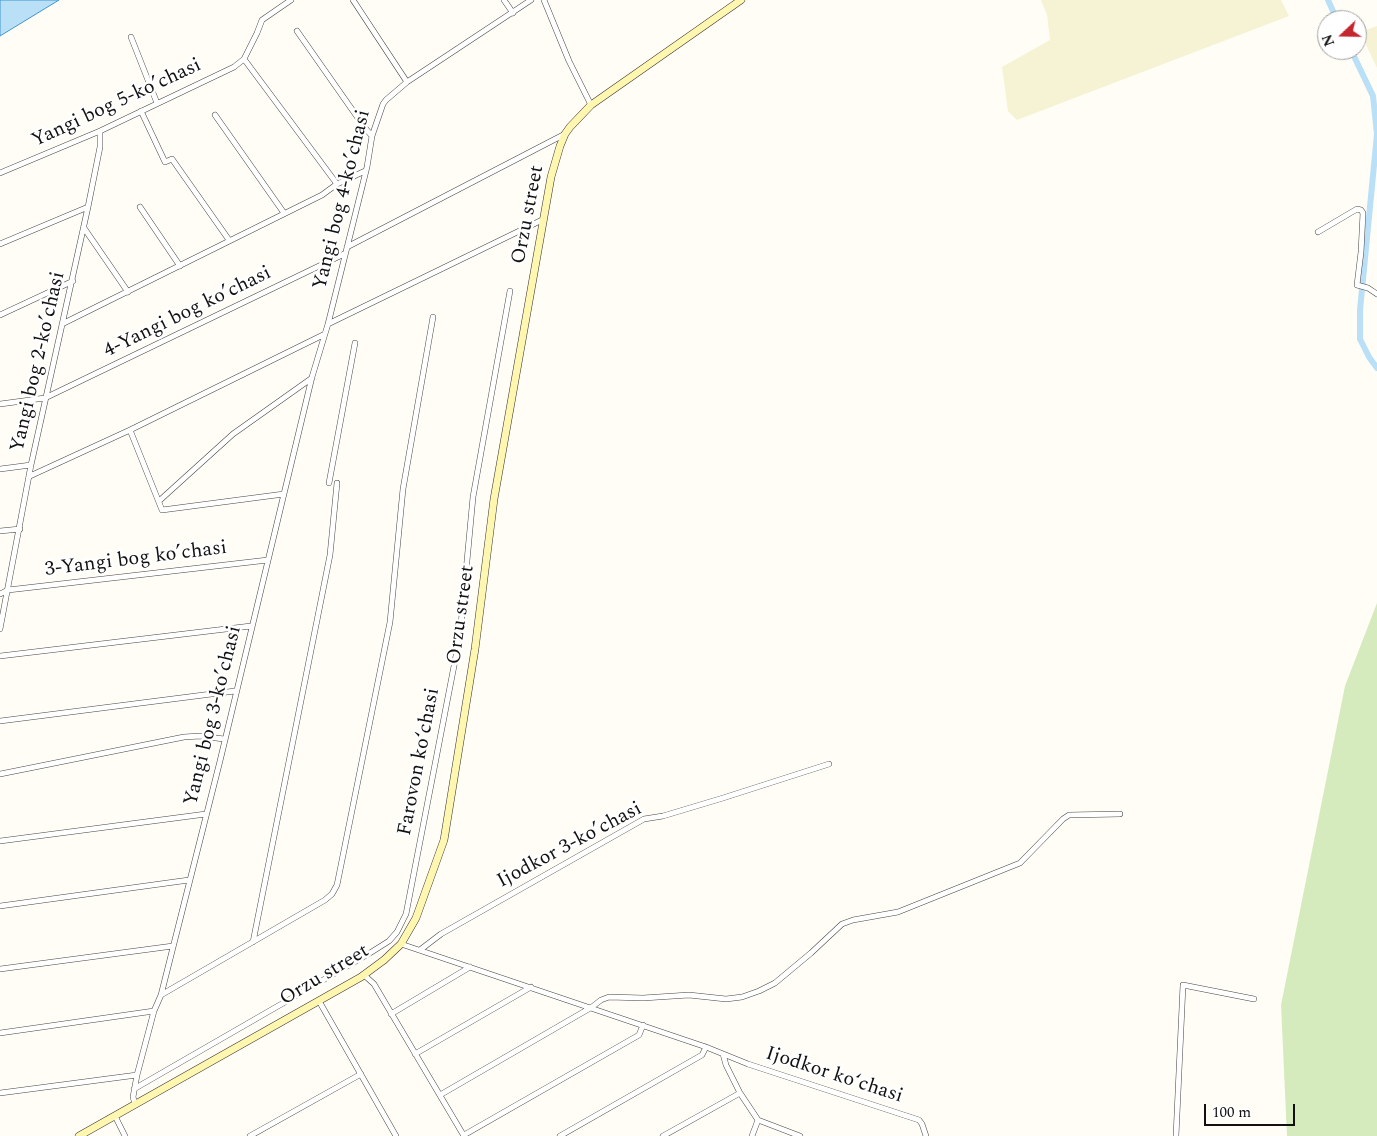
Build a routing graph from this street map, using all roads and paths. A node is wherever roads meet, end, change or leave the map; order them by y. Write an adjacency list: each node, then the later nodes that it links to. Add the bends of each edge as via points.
1 (291, 0): 10 (street, via 262,20)
2 (353, 0): 11 (street)
3 (504, 0): 7 (street)
4 (531, 0): 7 (street, Yangi bog 4-koʼchasi)
5 (544, 0): 13 (street)
6 (741, 0): 13 (main road, Orzu street)
7 (513, 13): 11 (street, Yangi bog 4-koʼchasi)
8 (297, 31): 18 (street)
9 (131, 37): 12 (street)
10 (244, 59): 12 (street, Yangi bog 5-koʼchasi, via 234,67); 21 (street)
11 (407, 82): 18 (street, Yangi bog 4-koʼchasi, via 386,100)
12 (157, 103): 14 (street, Yangi bog 5-koʼchasi)
13 (591, 105): 17 (main road, Orzu street)
14 (141, 111): 16 (street, Yangi bog 5-koʼchasi); 28 (street, via 165,162 172,159)
15 (215, 115): 24 (street)
16 (100, 131): 20 (street, Yangi bog 5-koʼchasi); 22 (street, Yangi bog 2-koʼchasi)
17 (565, 134): 25 (main road, Orzu street, via 552,172); 30 (street)
18 (372, 136): 19 (street, Yangi bog 4-koʼchasi)
19 (365, 170): 21 (street); 30 (street, Yangi bog 4-koʼchasi)
20 (0, 173)
21 (337, 184): 24 (street)
22 (88, 207): 26 (street, Yangi bog 2-koʼchasi); 29 (street)
23 (140, 207): 32 (street)
24 (284, 213): 28 (street)
25 (544, 219): 40 (street); 73 (main road, Orzu street, via 494,499 475,648 444,840 416,918)
26 (84, 228): 33 (street, Yangi bog 2-koʼchasi); 35 (street)
27 (1318, 232): 36 (street, via 1357,209 1361,210 1357,286)
28 (229, 240): 32 (street)
29 (0, 244)
30 (347, 247): 31 (street, Yangi bog 4-koʼchasi)
31 (344, 254): 40 (street, Yangi bog 4-koʼchasi); 44 (street, 4-Yangi bog koʼchasi)
32 (180, 266): 35 (street)
33 (73, 281): 37 (street); 39 (street, Yangi bog 2-koʼchasi)
34 (510, 291): 93 (street, Farovon koʻchasi, via 474,497 460,635 406,914 390,940 370,953)
35 (128, 292): 39 (street)
36 (1377, 294)
37 (0, 315)
38 (433, 317): 72 (street, via 403,489 390,622 337,885 325,900)
39 (62, 324): 44 (street, Yangi bog 2-koʼchasi)
40 (328, 324): 41 (street, Yangi bog 4-koʼchasi)
41 (325, 334): 43 (street, Yangi bog 3-koʼchasi); 46 (street)
42 (355, 343): 50 (street)
43 (312, 378): 52 (street, Yangi bog 3-koʼchasi); 53 (street, via 233,434)
44 (45, 398): 45 (street, 4-Yangi bog koʼchasi); 47 (street, Yangi bog 2-koʼchasi)
45 (0, 404)
46 (130, 430): 49 (street); 53 (street)
47 (31, 465): 48 (street); 49 (street, Yangi bog 2-koʼchasi)
48 (0, 469)
49 (30, 476): 54 (street, Yangi bog 2-koʼchasi)
50 (329, 483)
51 (337, 484): 72 (street, via 330,555)
52 (284, 494): 53 (street, via 165,510); 56 (street, Yangi bog 3-koʼchasi)
53 (159, 501)
54 (20, 529): 55 (street); 57 (street, Yangi bog 2-koʼchasi)
55 (0, 531)
56 (268, 560): 57 (street, 3-Yangi bog koʼchasi); 59 (street, Yangi bog 3-koʼchasi)
57 (8, 590): 58 (street, 3-Yangi bog koʼchasi); 60 (street, Yangi bog 2-koʼchasi)
58 (0, 594)
59 (251, 626): 61 (street); 62 (street, Yangi bog 3-koʼchasi)
60 (0, 629)
61 (0, 656)
62 (235, 692): 63 (street); 64 (street, Yangi bog 3-koʼchasi)
63 (0, 721)
64 (224, 739): 66 (street, via 184,737); 67 (street, Yangi bog 3-koʼchasi)
65 (829, 764): 75 (street, Ijodkor 3-koʼchasi, via 663,816 644,819 441,934)
66 (0, 774)
67 (206, 814): 69 (street); 70 (street, Yangi bog 3-koʼchasi)
68 (1120, 814): 83 (street, via 1069,815 1020,862 898,912 842,924 775,983 759,991 726,999 609,997)
69 (0, 841)
70 (188, 880): 71 (street); 74 (street, Yangi bog 3-koʼchasi)
71 (0, 906)
72 (252, 942): 80 (street)
73 (401, 944): 75 (street, Ijodkor koʻchasi); 78 (main road, Orzu street)
74 (173, 946): 77 (street); 80 (street, Yangi bog 3-koʼchasi)
75 (420, 950): 76 (street, Ijodkor koʻchasi)
76 (470, 967): 79 (street, Ijodkor koʻchasi); 85 (street)
77 (0, 969)
78 (364, 975): 82 (main road, Orzu street); 85 (street, via 374,984)
79 (531, 987): 83 (street, Ijodkor koʻchasi); 89 (street)
80 (161, 995): 84 (street, Yangi bog 3-koʼchasi)
81 (1254, 999): 111 (street, via 1183,985)
82 (319, 1001): 91 (street); 97 (main road, Orzu street)
83 (592, 1008): 86 (street, Ijodkor koʻchasi); 96 (street)
84 (154, 1011): 87 (street); 92 (street, Yangi bog 3-koʼchasi)
85 (390, 1014): 89 (street)
86 (643, 1025): 88 (street, Ijodkor koʻchasi); 101 (street, via 639,1035)
87 (0, 1033)
88 (706, 1047): 90 (street, Ijodkor koʻchasi); 106 (street, via 702,1056)
89 (415, 1054): 96 (street)
90 (723, 1054): 95 (street); 110 (street, Ijodkor koʻchasi, via 919,1120)
91 (361, 1074): 100 (street); 104 (street)
92 (137, 1075): 93 (street, Yangi bog 3-koʼchasi); 94 (street)
93 (134, 1089): 97 (street, Yangi bog 3-koʼchasi, via 132,1097)
94 (0, 1093)
95 (740, 1093): 99 (street); 107 (street)
96 (440, 1095): 101 (street)
97 (135, 1104): 98 (main road, Orzu street)
98 (115, 1116): 102 (main road, Orzu street); 103 (street)
99 (758, 1120): 108 (street); 109 (street)
100 (395, 1134): 105 (street)
101 (464, 1135)
102 (79, 1136)
103 (125, 1136)
104 (250, 1136)
105 (388, 1136)
106 (560, 1136)
107 (663, 1136)
108 (752, 1136)
109 (800, 1136)
110 (926, 1136)
111 (1176, 1136)

